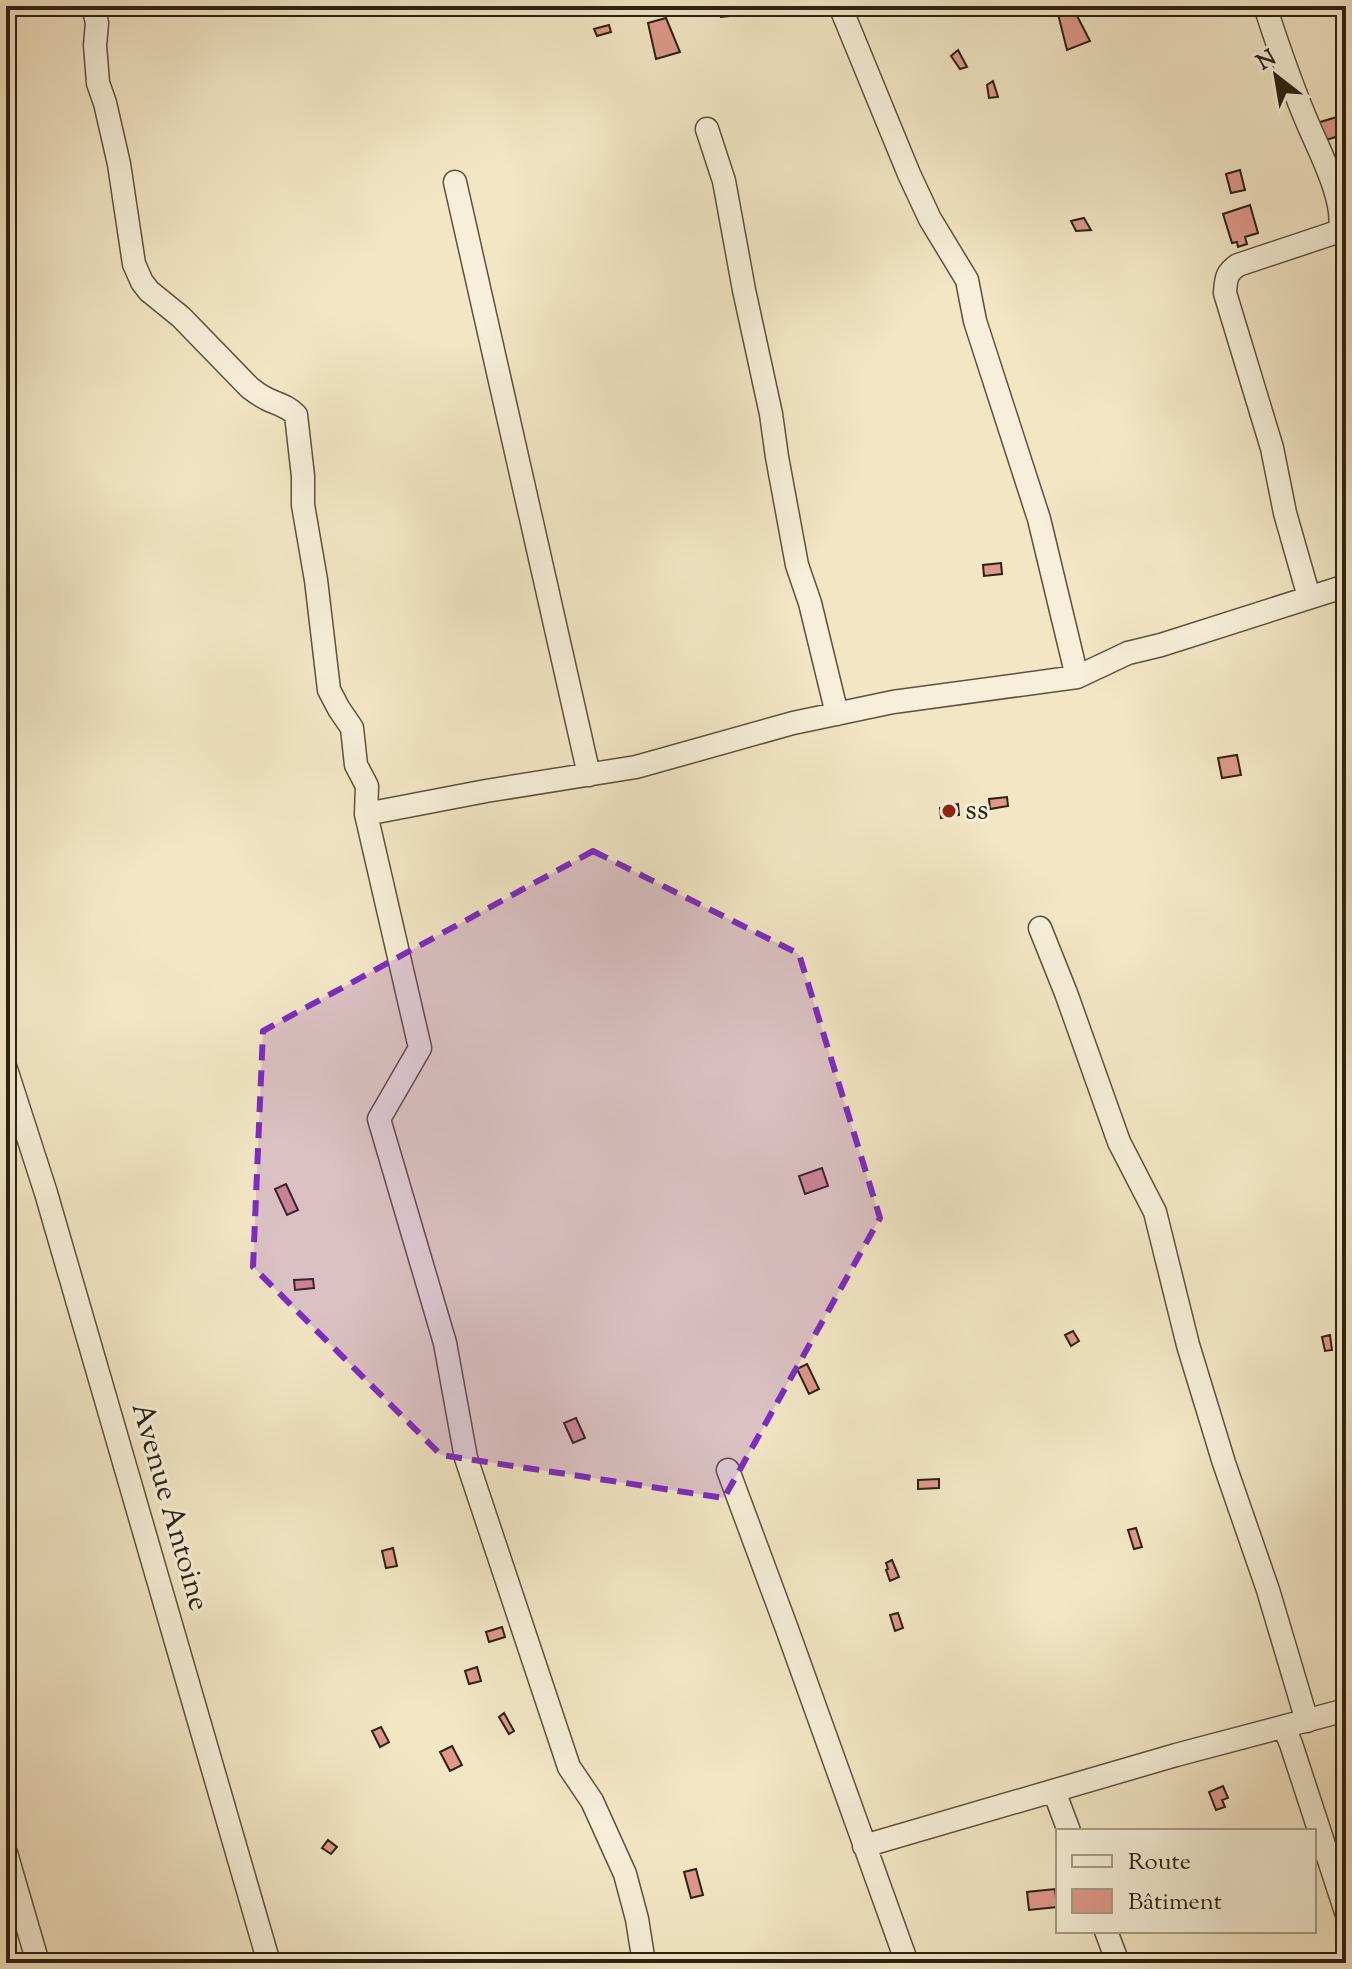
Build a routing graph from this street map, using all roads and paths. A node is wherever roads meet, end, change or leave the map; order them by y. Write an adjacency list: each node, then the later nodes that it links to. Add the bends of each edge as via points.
1 (93, 6): 11 (street, via 98,83 142,282 250,388 296,415 329,690 352,728 356,765 367,786)
2 (840, 6): 8 (street, via 919,197 967,280 975,321 1039,519)
3 (1265, 6): 7 (street, via 1321,152 1341,222 1334,233 1238,265 1226,278 1225,293 1272,448)
4 (707, 129): 9 (street, via 724,181 797,565)
5 (455, 182): 10 (street)
6 (1346, 586): 7 (street)
7 (1309, 597): 8 (street, via 1128,653)
8 (1077, 677): 9 (street)
9 (837, 714): 10 (street)
10 (589, 775): 11 (street)
11 (366, 814): 26 (street, via 420,1048 379,1119 445,1343 466,1458 569,1767 592,1801 625,1874)
12 (1040, 928): 16 (street, via 1119,1142 1155,1212 1188,1345)
13 (6, 1069): 25 (street, Avenue Antoine)
14 (728, 1470): 20 (street)
15 (1346, 1710): 16 (street)
16 (1307, 1721): 17 (street)
17 (1284, 1727): 18 (street); 22 (street)
18 (1054, 1791): 19 (street); 20 (street)
19 (1068, 1829)
20 (864, 1846): 27 (street)
21 (6, 1853): 24 (street)
22 (1346, 1912)
23 (1107, 1933): 28 (street)
24 (38, 1963)
25 (269, 1963)
26 (644, 1963)
27 (907, 1963)
28 (1118, 1963)

